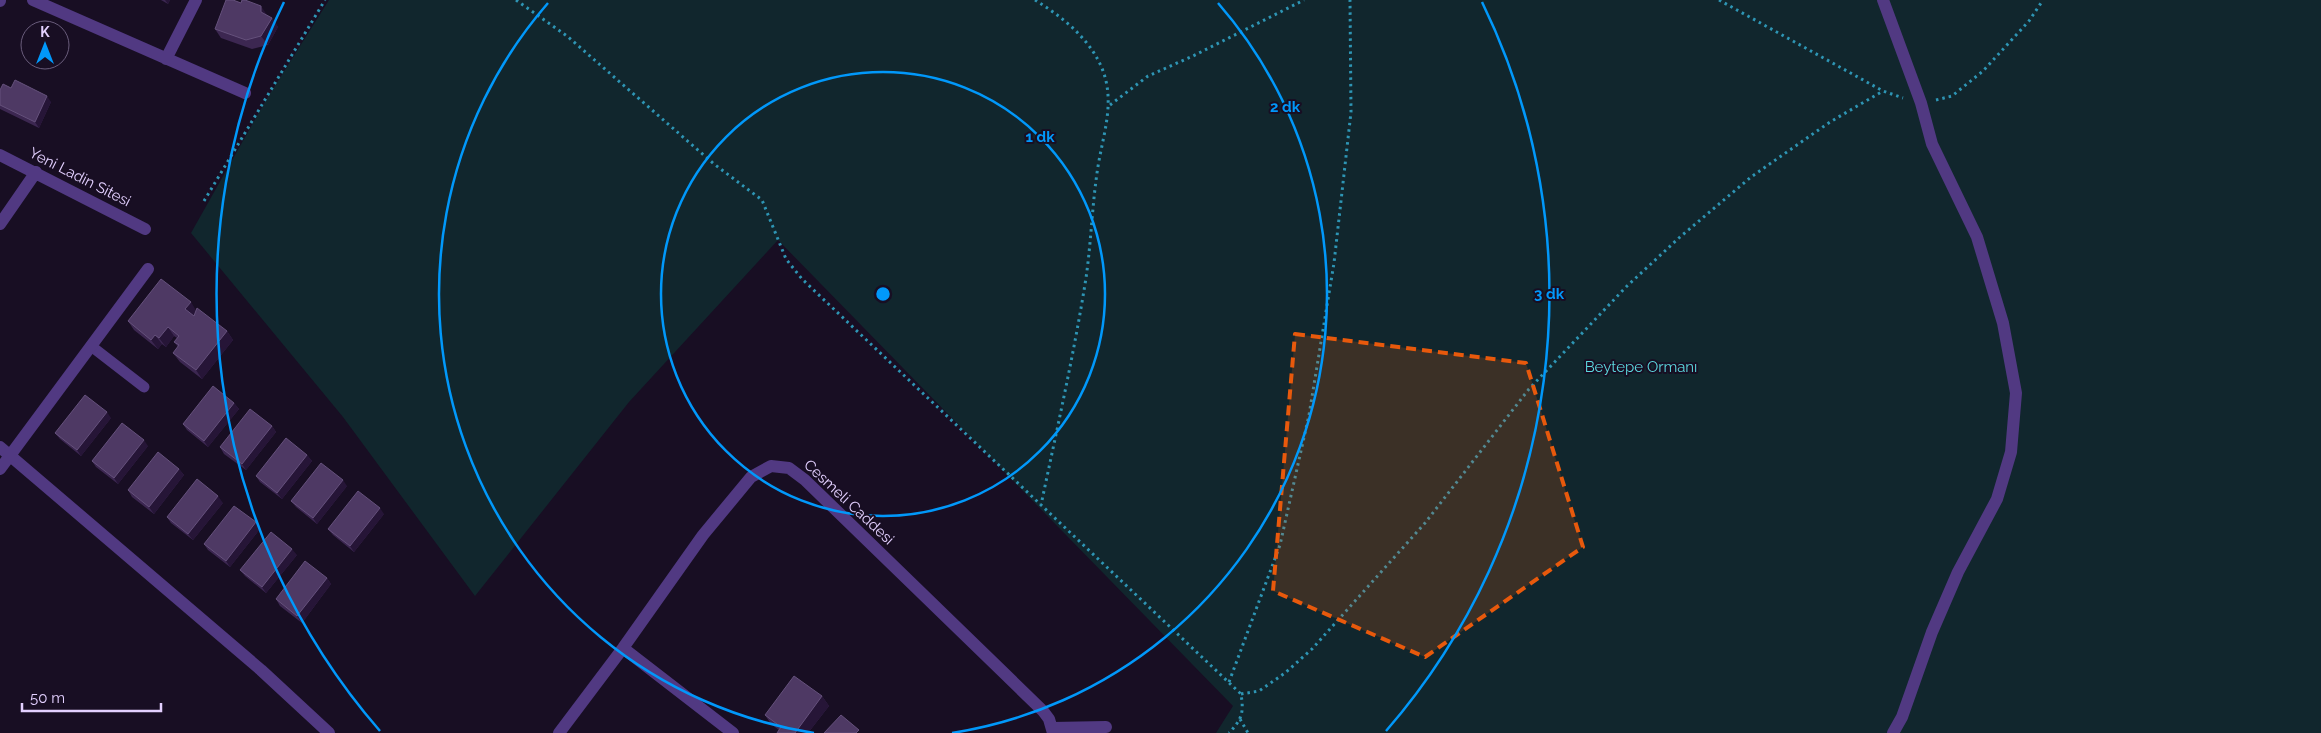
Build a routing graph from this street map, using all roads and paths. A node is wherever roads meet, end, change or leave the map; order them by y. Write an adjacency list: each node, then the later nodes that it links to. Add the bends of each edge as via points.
1 (33, 0): 9 (street)
2 (196, 0): 9 (street)
3 (325, 0): 15 (path)
4 (516, 0): 23 (path, via 567,36 714,164 762,200 786,259 802,280)
5 (1035, 0): 12 (path, via 1053,11 1089,45 1101,67)
6 (1304, 0): 12 (path, via 1148,76)
7 (1350, 0): 25 (path, via 1351,112 1334,264 1309,415 1280,545)
8 (1883, 0): 35 (street, via 1921,103 1932,144 1977,237 2003,323 2016,393 2011,452 1997,499 1958,572)
9 (166, 59): 11 (street)
10 (1883, 91): 26 (path, via 1830,122 1751,177 1626,287 1529,389 1424,523 1312,649 1259,691)
11 (245, 92)
12 (1110, 105): 23 (path, via 1097,172 1086,277)
13 (0, 155): 14 (street, Yeni Ladin Sitesi)
14 (36, 172): 16 (street); 17 (street, Yeni Ladin Sitesi)
15 (204, 201)
16 (0, 224)
17 (145, 229)
18 (148, 269): 19 (street)
19 (91, 346): 20 (lane); 21 (street)
20 (144, 387)
21 (5, 452): 22 (street); 30 (street, via 261,670)
22 (0, 469)
23 (1041, 505): 25 (path)
24 (623, 648): 29 (street, Cesmeli Caddesi, via 703,535 751,477 771,466 789,468 1043,711); 31 (street, Cesmeli Caddesi); 32 (street)
25 (1229, 682): 26 (path)
26 (1241, 694): 27 (path, via 1244,711)
27 (1240, 718): 33 (path); 34 (path)
28 (1106, 727): 29 (street)
29 (1053, 730)
30 (329, 733)
31 (559, 733)
32 (733, 733)
33 (1229, 733)
34 (1248, 733)
35 (1893, 733)

